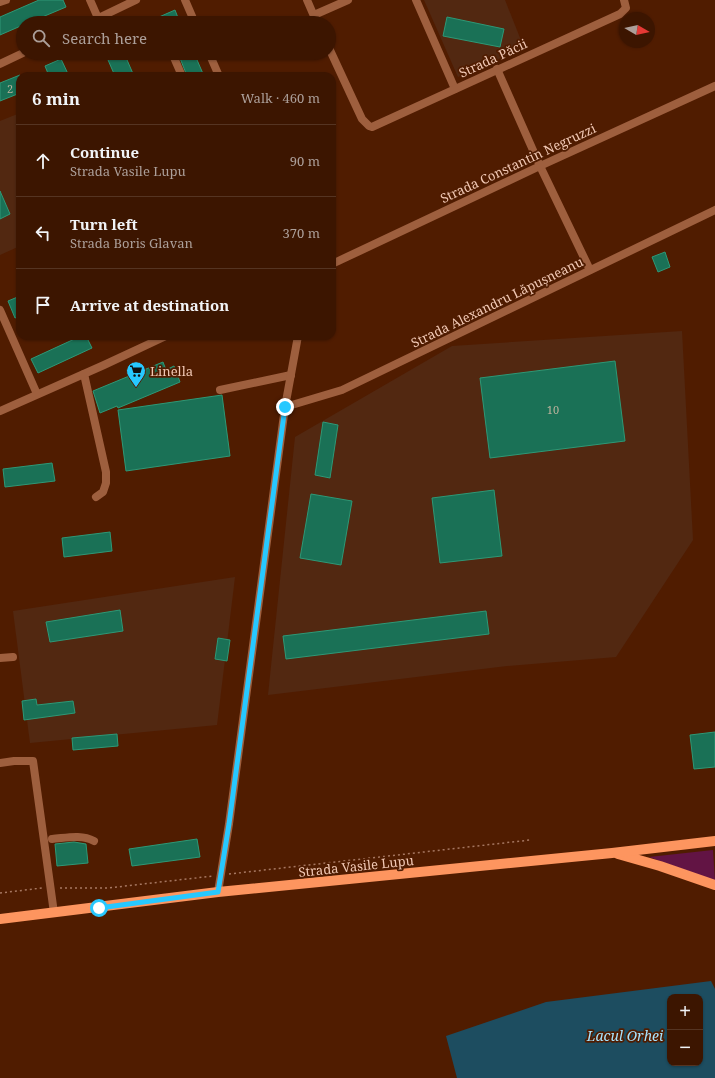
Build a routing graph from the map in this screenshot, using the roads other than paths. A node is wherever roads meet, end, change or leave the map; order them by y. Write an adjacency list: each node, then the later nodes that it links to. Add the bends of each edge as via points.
1 (6, 0): 8 (street)
2 (90, 0): 10 (street)
3 (136, 0): 11 (street)
4 (185, 0): 12 (street)
5 (307, 0): 13 (street)
6 (348, 0): 14 (street)
7 (416, 0): 24 (street)
8 (0, 2)
9 (625, 4): 20 (street, Strada Păcii, via 620,14)
10 (97, 16)
11 (102, 16)
12 (192, 16)
13 (315, 16)
14 (321, 16)
15 (16, 56): 19 (street)
16 (175, 60): 21 (street)
17 (212, 60): 22 (street)
18 (335, 60): 24 (street, Strada Păcii, via 362,119 369,126 376,126)
19 (0, 64)
20 (497, 69): 24 (street, Strada Păcii); 25 (street)
21 (180, 72)
22 (217, 72)
23 (715, 86): 25 (street, Strada Constantin Negruzzi)
24 (455, 89)
25 (540, 166): 27 (street, Strada Constantin Negruzzi); 28 (street)
26 (715, 210): 28 (street, Strada Alexandru Lăpușneanu)
27 (336, 262)
28 (590, 270): 36 (street, Strada Alexandru Lăpușneanu, via 342,390)
29 (1, 315): 35 (street)
30 (157, 340): 32 (street)
31 (297, 340): 33 (street)
32 (84, 374): 35 (street); 38 (street, via 106,472 103,492)
33 (291, 375): 34 (street); 36 (street)
34 (220, 390)
35 (37, 394): 37 (street)
36 (285, 407): 47 (street)
37 (0, 411)
38 (96, 497)
39 (13, 657): 40 (street)
40 (0, 658)
41 (0, 763): 48 (street, via 33,761)
42 (52, 839): 43 (street, via 81,837)
43 (94, 841)
44 (715, 841): 45 (main road, Strada Vasile Lupu)
45 (612, 853): 46 (main road); 47 (main road, Strada Vasile Lupu)
46 (715, 885)
47 (218, 892): 48 (main road, Strada Vasile Lupu)
48 (54, 913): 49 (main road, Strada Vasile Lupu)
49 (0, 919)

